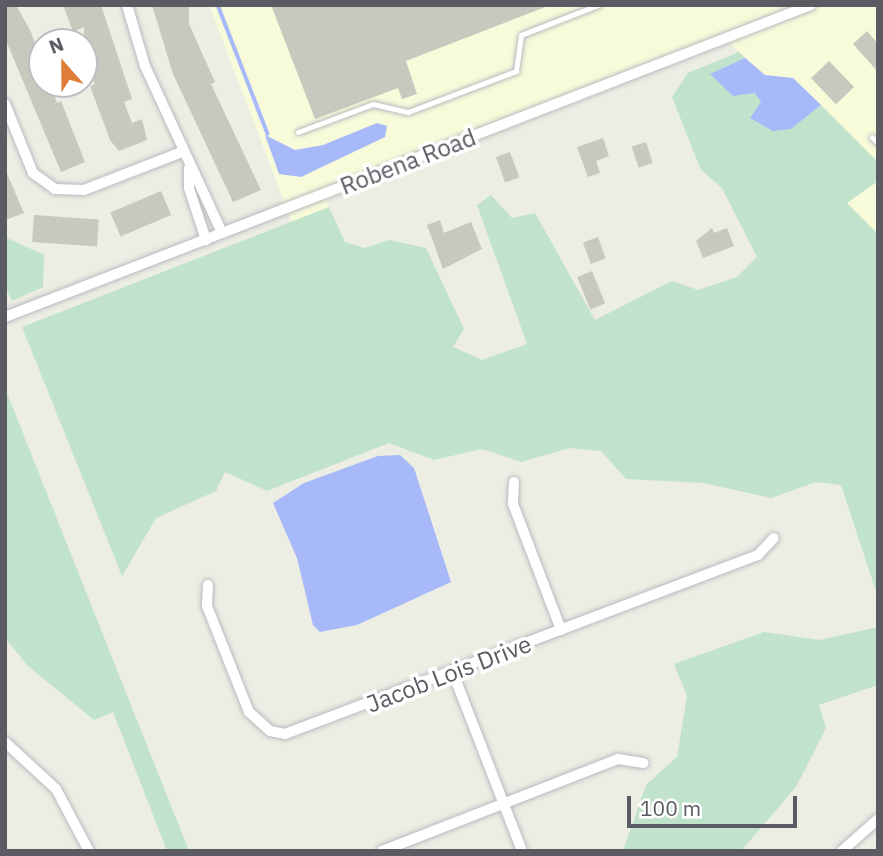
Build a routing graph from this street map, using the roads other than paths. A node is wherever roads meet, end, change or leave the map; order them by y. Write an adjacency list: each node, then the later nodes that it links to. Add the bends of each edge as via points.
1 (127, 5): 8 (street, via 145,66)
2 (598, 5): 5 (lane, via 521,35 516,71 408,112 373,104)
3 (811, 5): 10 (street, Robena Road)
4 (5, 104): 8 (street, via 33,173 55,189 84,190)
5 (298, 132)
6 (872, 137): 7 (lane)
7 (878, 143)
8 (181, 152): 9 (street)
9 (188, 168): 10 (street); 11 (street, via 189,188)
10 (222, 233): 11 (street, Robena Road)
11 (206, 240): 12 (street, Robena Road)
12 (5, 317)
13 (514, 482): 16 (street, via 513,504)
14 (774, 538): 16 (street, Jacob Lois Drive, via 758,555)
15 (208, 585): 17 (street, Jacob Lois Drive, via 207,606 249,712 270,731 300,732)
16 (561, 630): 17 (street, Jacob Lois Drive)
17 (453, 673): 20 (street)
18 (5, 742): 22 (street, via 56,789)
19 (644, 763): 20 (street, via 618,759)
20 (503, 804): 23 (street); 24 (street)
21 (878, 819): 25 (street)
22 (89, 851)
23 (383, 851)
24 (522, 851)
25 (842, 851)

